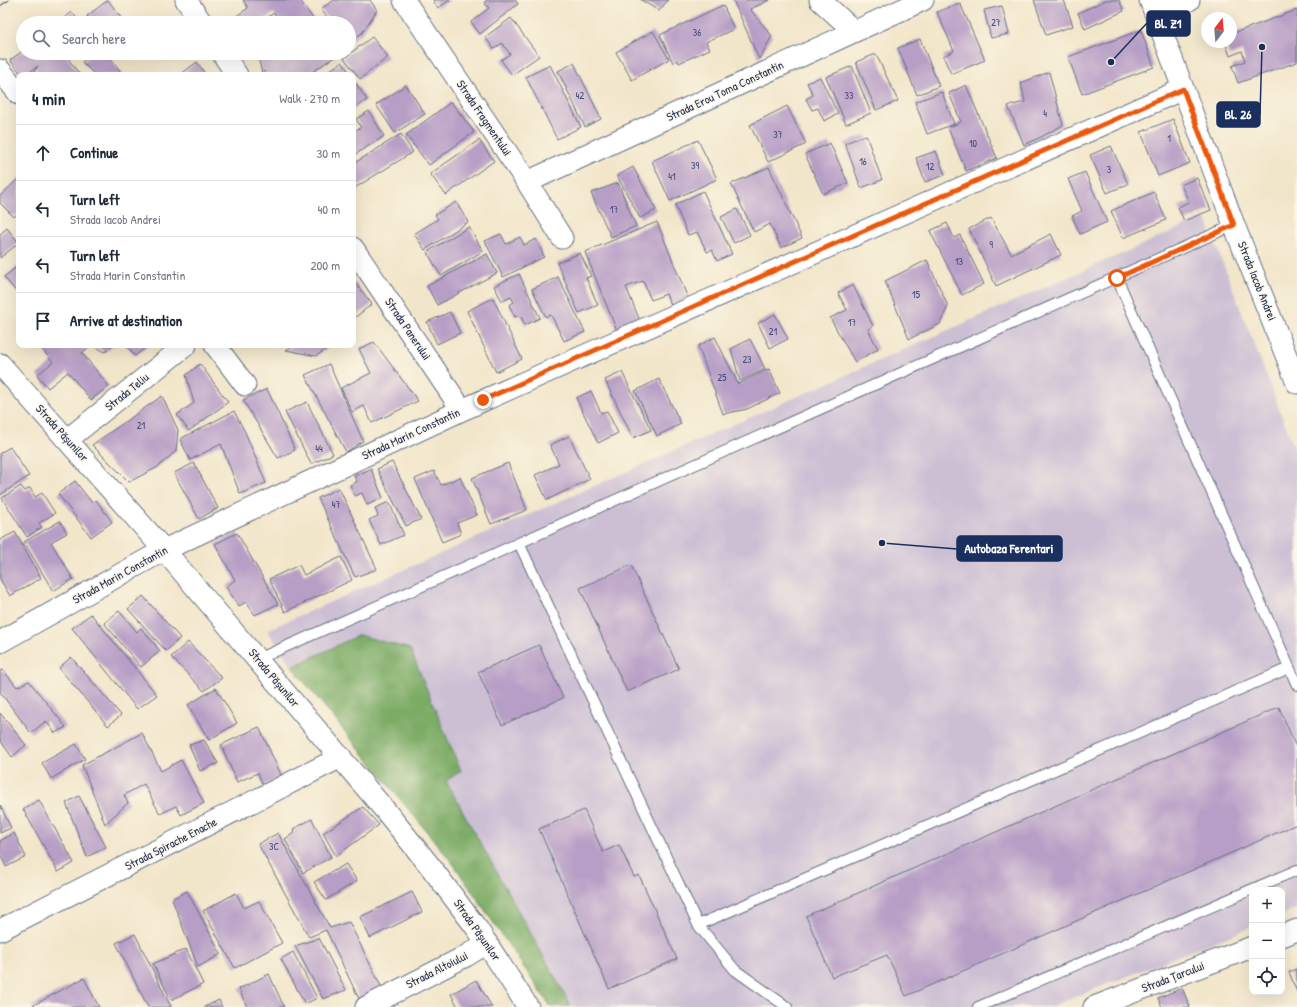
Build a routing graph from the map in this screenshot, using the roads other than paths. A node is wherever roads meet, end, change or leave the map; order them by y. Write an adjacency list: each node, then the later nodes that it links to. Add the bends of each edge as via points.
1 (186, 0): 7 (street)
2 (404, 0): 14 (street, Strada Fragmentului)
3 (820, 0): 8 (street)
4 (923, 0): 8 (street, Strada Erou Toma Constantin)
5 (1189, 0): 6 (street)
6 (1153, 6): 12 (street, Strada Iacob Andrei)
7 (197, 16)
8 (854, 31): 14 (street, Strada Erou Toma Constantin)
9 (227, 60): 11 (street)
10 (0, 70): 13 (street)
11 (235, 72)
12 (1183, 89): 15 (street, Strada Iacob Andrei); 25 (street, Strada Marin Constantin)
13 (16, 90)
14 (527, 182): 16 (street, Strada Fragmentului)
15 (1234, 225): 18 (lane); 22 (street, Strada Iacob Andrei)
16 (562, 238)
17 (356, 252): 25 (street, Strada Panerului)
18 (1117, 278): 27 (lane); 31 (lane)
19 (182, 348): 26 (street, Strada Teliu)
20 (216, 348): 24 (street)
21 (0, 364): 23 (street, Strada Pășunilor)
22 (1297, 383)
23 (7, 384): 26 (street, Strada Pășunilor)
24 (245, 385)
25 (462, 410): 28 (street, Strada Marin Constantin)
26 (68, 440): 28 (street, Strada Pășunilor)
27 (519, 543): 30 (lane); 35 (lane)
28 (164, 550): 29 (street, Strada Marin Constantin); 30 (street, Strada Pășunilor)
29 (0, 642)
30 (258, 659): 33 (street, Strada Pășunilor)
31 (1289, 668): 32 (lane); 35 (lane)
32 (1297, 685)
33 (341, 757): 36 (street, Strada Spirache Enache); 39 (street, Strada Pășunilor, via 430,866)
34 (1297, 870): 44 (lane)
35 (698, 925): 43 (lane, via 735,970)
36 (0, 930)
37 (1297, 930): 38 (street)
38 (1285, 935)
39 (487, 943): 41 (street, Strada Altoiului); 42 (street, Strada Pășunilor)
40 (1249, 948): 45 (street, Strada Țarcului)
41 (366, 1007)
42 (528, 1007)
43 (787, 1007)
44 (978, 1007)
45 (1094, 1007)

